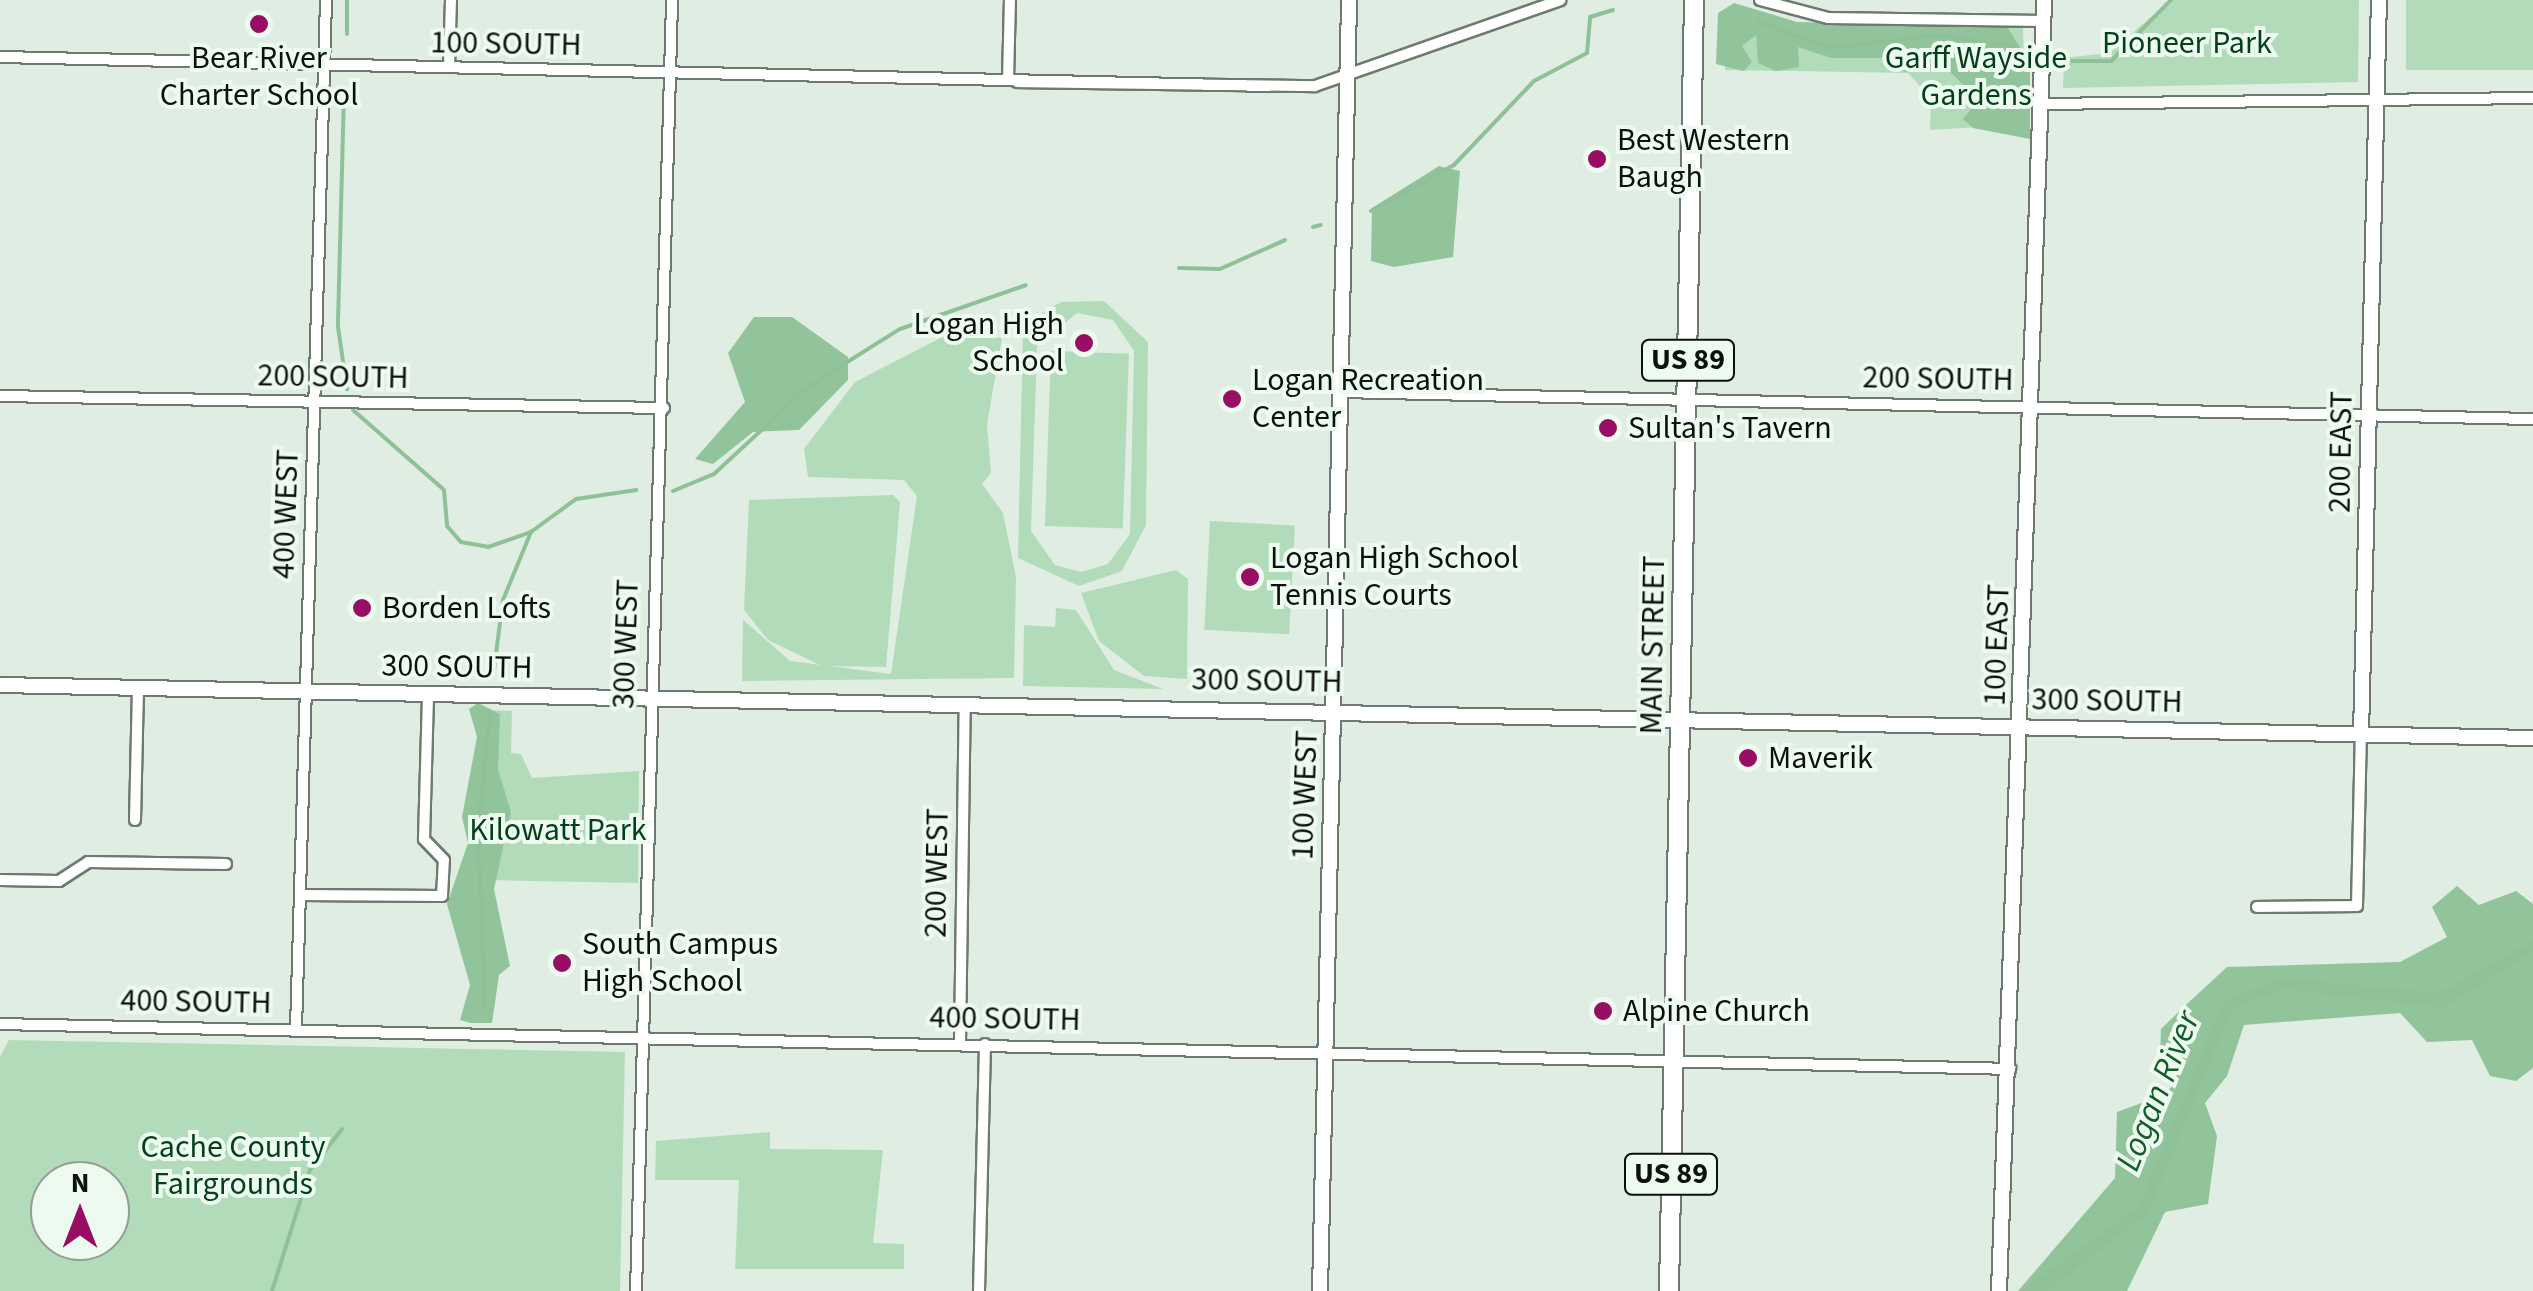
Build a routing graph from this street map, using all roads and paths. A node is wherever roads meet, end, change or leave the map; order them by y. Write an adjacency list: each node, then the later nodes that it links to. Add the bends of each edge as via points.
1 (326, 0): 13 (street, 400 WEST)
2 (450, 0): 14 (street)
3 (672, 0): 15 (street, 300 WEST)
4 (1010, 0): 17 (street)
5 (1350, 0): 16 (street, 100 WEST)
6 (1560, 0): 16 (street, 100 SOUTH)
7 (1694, 0): 23 (highway, MAIN STREET / US 89)
8 (1760, 0): 11 (street, via 1828,18)
9 (2059, 0): 11 (street)
10 (2379, 0): 18 (street, 200 EAST)
11 (2043, 16): 20 (street, 100 EAST)
12 (0, 58): 13 (street, 100 SOUTH)
13 (324, 65): 14 (street, 100 SOUTH); 24 (street, 400 WEST)
14 (450, 68): 15 (street, 100 SOUTH)
15 (671, 72): 17 (street, 100 SOUTH); 26 (street, 300 WEST)
16 (1348, 74): 17 (street, 100 SOUTH, via 1315,86); 21 (street, 100 WEST)
17 (1010, 80)
18 (2376, 93): 19 (street); 20 (street); 27 (street, 200 EAST)
19 (2533, 98)
20 (2042, 99): 25 (street, 100 EAST)
21 (1342, 392): 23 (street, 200 SOUTH); 35 (street, 100 WEST)
22 (0, 396): 24 (street, 200 SOUTH)
23 (1687, 399): 25 (street, 200 SOUTH); 36 (highway, MAIN STREET / US 89)
24 (314, 402): 26 (street, 200 SOUTH); 31 (street, 400 WEST)
25 (2032, 406): 27 (street, 200 SOUTH); 37 (street, 100 EAST)
26 (664, 408): 33 (street, 300 WEST)
27 (2369, 414): 28 (street, 200 SOUTH); 38 (street, 200 EAST)
28 (2533, 418)
29 (0, 685): 30 (street, 300 SOUTH)
30 (138, 688): 31 (street, 300 SOUTH); 40 (street)
31 (306, 691): 32 (street, 300 SOUTH); 43 (street, 400 WEST)
32 (428, 694): 33 (street, 300 SOUTH); 43 (street, via 424,839 444,860 444,893)
33 (650, 698): 34 (street, 300 SOUTH); 47 (street, 300 WEST)
34 (965, 703): 35 (street, 300 SOUTH); 48 (street, 200 WEST)
35 (1335, 710): 36 (street, 300 SOUTH); 50 (street, 100 WEST)
36 (1681, 720): 37 (street, 300 SOUTH); 51 (highway, MAIN STREET / US 89)
37 (2021, 727): 38 (street, 300 SOUTH); 52 (street, 100 EAST)
38 (2361, 734): 39 (street, 300 SOUTH); 44 (street, 200 EAST, via 2357,906)
39 (2533, 738)
40 (135, 820)
41 (226, 864): 42 (street, via 88,862 59,881)
42 (0, 880)
43 (300, 894): 46 (street, 400 WEST)
44 (2257, 907)
45 (0, 1024): 46 (street, 400 SOUTH)
46 (296, 1029): 47 (street, 400 SOUTH)
47 (640, 1038): 48 (street, 400 SOUTH); 54 (street, 300 WEST)
48 (960, 1043): 49 (street, 400 SOUTH)
49 (985, 1044): 50 (street, 400 SOUTH); 55 (street)
50 (1326, 1050): 51 (street, 400 SOUTH); 56 (street, 100 WEST)
51 (1674, 1057): 52 (street, 400 SOUTH); 57 (highway, MAIN STREET / US 89)
52 (2010, 1069): 53 (street, 100 EAST)
53 (2000, 1289)
54 (636, 1291)
55 (980, 1291)
56 (1320, 1291)
57 (1668, 1291)

